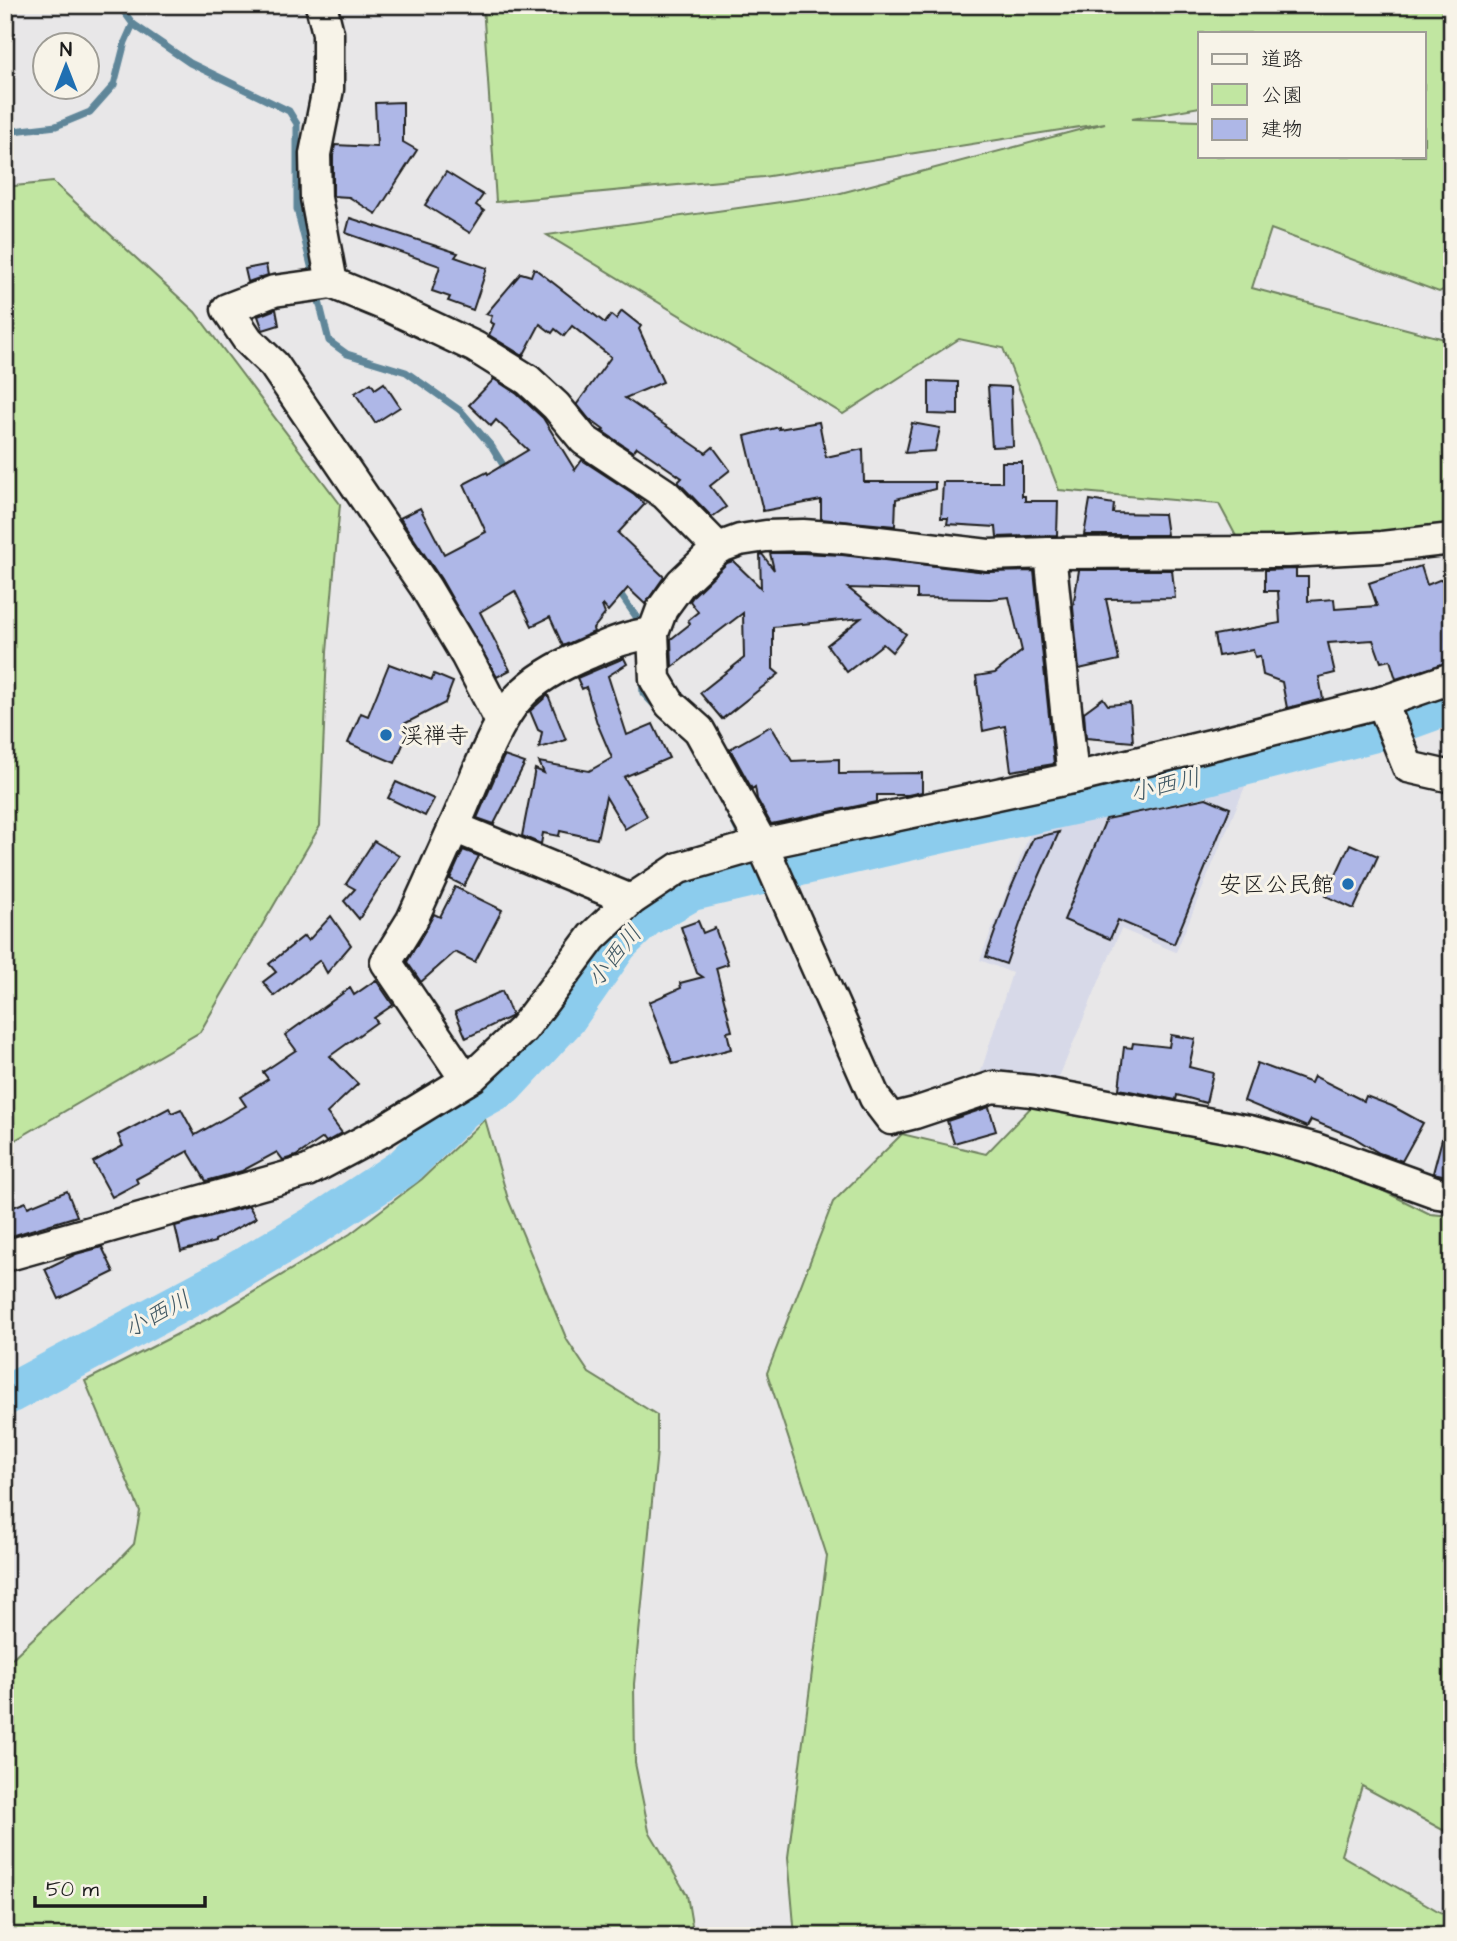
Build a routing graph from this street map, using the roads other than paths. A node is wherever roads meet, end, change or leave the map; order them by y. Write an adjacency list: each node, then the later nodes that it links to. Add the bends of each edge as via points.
1 (321, 5): 2 (street, via 328,33 328,89 315,154 316,198)
2 (332, 283): 4 (street, via 474,347 528,380 584,440 665,494); 9 (street, via 274,291 227,309 248,340 274,365 426,588)
3 (1452, 539): 5 (street, via 1288,552)
4 (718, 548): 5 (street, via 766,536 803,535 988,555); 6 (street, via 681,583 662,609)
5 (1049, 553): 11 (street)
6 (653, 633): 9 (street, via 628,636 544,675 519,697); 13 (street, via 655,679 670,704 699,730)
7 (1452, 678): 8 (street)
8 (1382, 702): 10 (street, via 1408,767); 11 (street)
9 (501, 722): 12 (street)
10 (1452, 777)
11 (1073, 778): 13 (street)
12 (454, 827): 14 (street); 15 (street, via 412,920 386,962)
13 (762, 844): 14 (street, via 679,869); 16 (street, via 875,1098 891,1119 993,1087 1032,1091 1249,1131)
14 (631, 900): 15 (street, via 593,937 523,1029)
15 (466, 1080): 17 (street, via 308,1171)
16 (1452, 1195)
17 (5, 1256)

